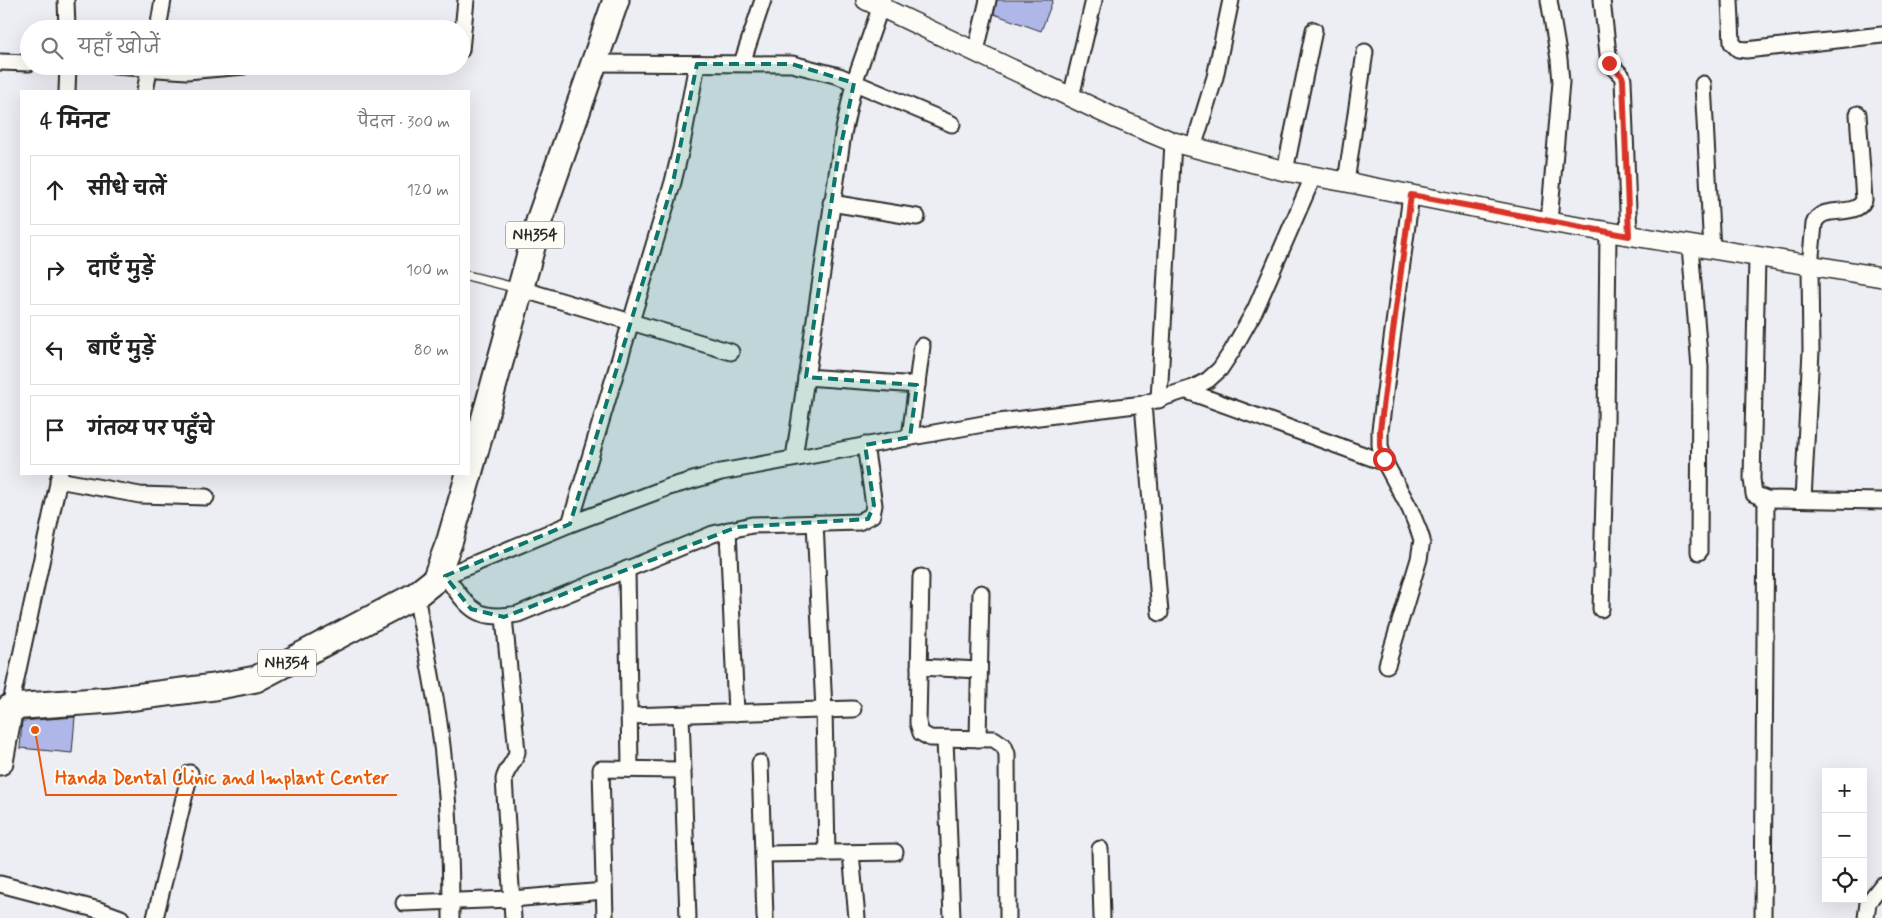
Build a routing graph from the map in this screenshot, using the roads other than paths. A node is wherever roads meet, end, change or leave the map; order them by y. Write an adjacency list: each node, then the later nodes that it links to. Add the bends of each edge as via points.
1 (66, 0): 13 (street)
2 (163, 0): 14 (street)
3 (466, 0): 15 (street)
4 (616, 0): 22 (highway, NH354)
5 (763, 0): 23 (street)
6 (988, 0): 18 (street)
7 (1094, 0): 31 (street)
8 (1231, 0): 35 (street, via 1215,77)
9 (1548, 0): 42 (street, via 1561,82)
10 (1602, 0): 44 (street, via 1609,63 1623,80)
11 (1731, 0): 17 (street, via 1732,43 1738,49)
12 (877, 2): 18 (street); 27 (street)
13 (67, 20)
14 (160, 20)
15 (464, 20)
16 (1314, 30): 36 (street)
17 (1882, 35)
18 (976, 51): 31 (street)
19 (1365, 52): 38 (street)
20 (0, 62): 21 (street)
21 (20, 63)
22 (592, 63): 24 (street); 51 (highway, NH354)
23 (742, 63): 24 (street); 27 (street, via 792,64)
24 (696, 64): 52 (street, via 673,182)
25 (68, 75): 29 (street)
26 (148, 75): 30 (street)
27 (854, 83): 33 (street); 40 (street, via 842,134)
28 (1703, 84): 46 (street)
29 (67, 90)
30 (145, 90)
31 (1072, 97): 34 (street)
32 (1858, 114): 48 (street, via 1864,200 1859,207 1823,214 1815,220)
33 (952, 124)
34 (1174, 142): 35 (street); 58 (street)
35 (1193, 148): 36 (street)
36 (1285, 171): 37 (street)
37 (1313, 177): 38 (street); 57 (street, via 1255,310 1232,351 1220,370)
38 (1346, 182): 39 (street)
39 (1411, 195): 42 (street); 63 (street, via 1380,430 1380,446)
40 (832, 203): 41 (street); 55 (street)
41 (916, 217)
42 (1550, 222): 43 (street)
43 (1608, 232): 44 (street); 80 (street)
44 (1629, 236): 45 (street)
45 (1690, 246): 46 (street); 74 (street, via 1700,375)
46 (1712, 250): 47 (street)
47 (1757, 258): 48 (street); 68 (street, via 1752,478 1754,494)
48 (1810, 266): 50 (street); 69 (street, via 1811,351)
49 (470, 276): 51 (lane)
50 (1882, 277)
51 (520, 289): 52 (street); 64 (highway, NH354, via 478,427)
52 (631, 321): 54 (street); 72 (street)
53 (922, 346): 56 (street)
54 (731, 352)
55 (806, 377): 56 (street); 62 (street)
56 (917, 385): 60 (street)
57 (1187, 391): 58 (street); 63 (street)
58 (1160, 400): 59 (street)
59 (1143, 404): 60 (street, via 983,424); 81 (street)
60 (910, 437): 61 (street)
61 (865, 445): 62 (street); 71 (street, via 874,505 872,516 859,522)
62 (794, 458): 72 (street, via 697,478)
63 (1386, 464): 83 (street, via 1422,540)
64 (470, 469)
65 (469, 475): 77 (highway, NH354)
66 (59, 477): 67 (street, via 140,495); 86 (street)
67 (206, 497)
68 (1766, 499): 69 (street); 121 (street)
69 (1803, 500): 70 (street)
70 (1882, 501)
71 (815, 523): 73 (street, via 752,525); 88 (street)
72 (570, 524): 77 (street)
73 (728, 530): 75 (street); 89 (street)
74 (1699, 552)
75 (628, 569): 82 (street); 91 (street)
76 (920, 577): 84 (street)
77 (440, 578): 79 (highway, NH354); 82 (street, via 471,609)
78 (981, 593): 85 (street)
79 (416, 595): 86 (highway, NH354, via 256,679 111,700); 108 (street, via 444,763)
80 (1601, 609)
81 (1160, 613)
82 (504, 617): 107 (street, via 517,752 504,779)
83 (1387, 666)
84 (919, 667): 85 (street); 92 (street, via 918,728 925,736)
85 (979, 670): 93 (street)
86 (5, 709): 94 (highway)
87 (853, 709): 88 (street)
88 (824, 710): 89 (street); 101 (street)
89 (736, 713): 90 (street)
90 (681, 715): 91 (street); 97 (street)
91 (629, 716): 96 (street)
92 (945, 739): 93 (street); 118 (street)
93 (978, 739): 119 (street, via 998,740 1008,754)
94 (0, 762)
95 (760, 763): 103 (street)
96 (630, 769): 97 (street); 106 (street, via 601,769)
97 (683, 770): 115 (street)
98 (190, 773): 111 (street)
99 (1100, 849): 120 (street)
100 (895, 852): 102 (street)
101 (827, 853): 102 (street); 103 (street)
102 (852, 853): 117 (street)
103 (763, 854): 116 (street)
104 (0, 884): 110 (street)
105 (1882, 885): 122 (street, via 1868,904)
106 (604, 891): 107 (street); 114 (street)
107 (512, 899): 108 (street); 113 (street)
108 (451, 900): 109 (street); 112 (street)
109 (404, 903)
110 (122, 918)
111 (155, 918)
112 (451, 918)
113 (513, 918)
114 (605, 918)
115 (688, 918)
116 (765, 918)
117 (856, 918)
118 (952, 918)
119 (1008, 918)
120 (1102, 918)
121 (1763, 918)
122 (1866, 918)

